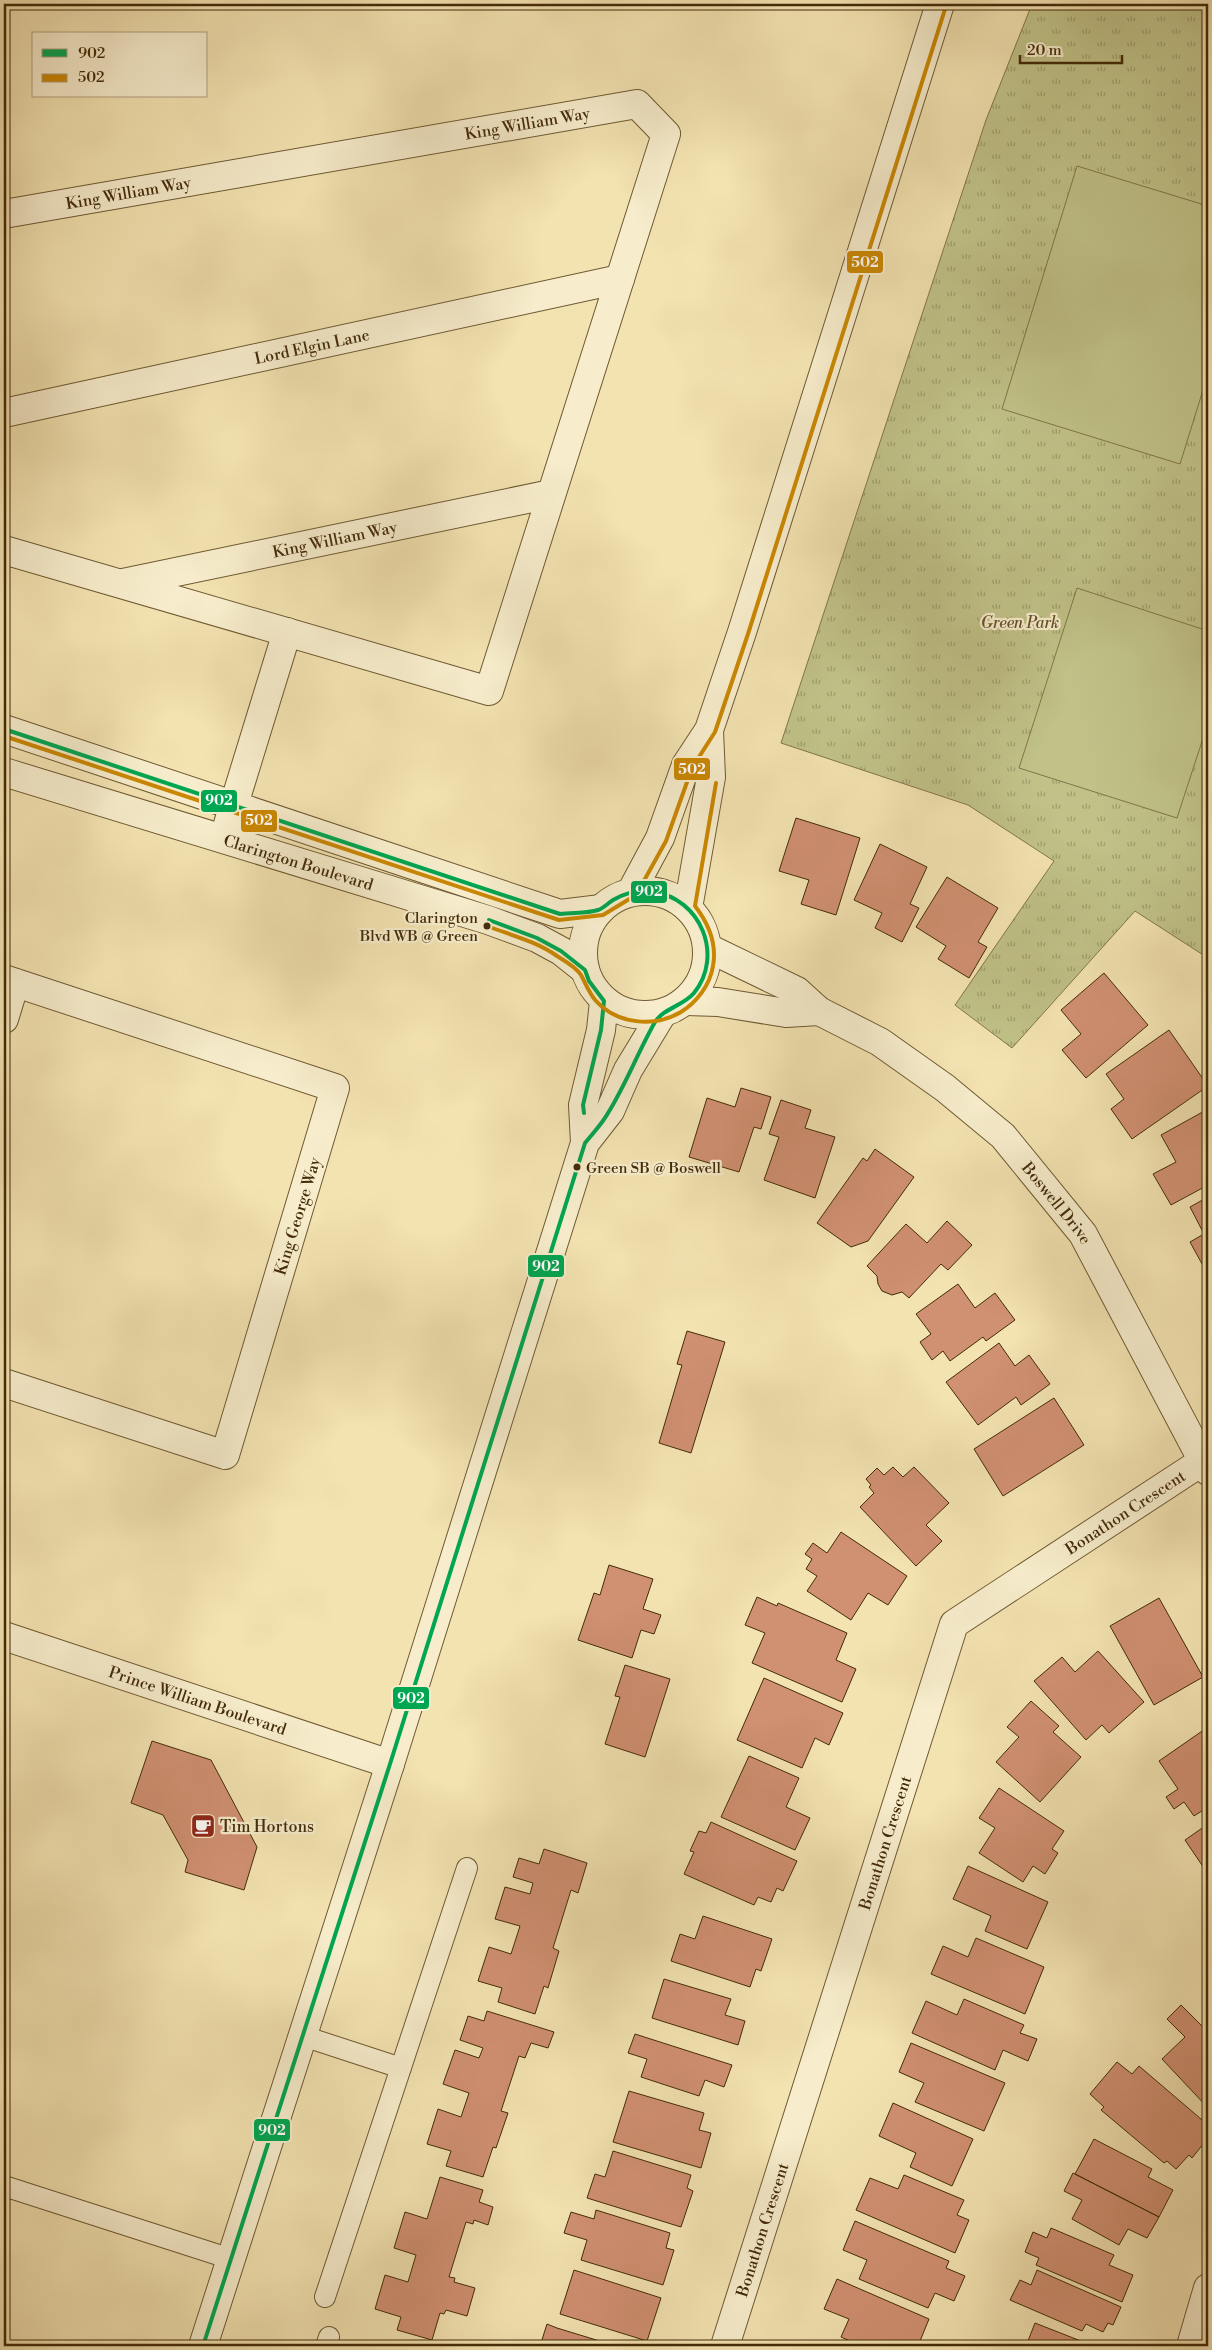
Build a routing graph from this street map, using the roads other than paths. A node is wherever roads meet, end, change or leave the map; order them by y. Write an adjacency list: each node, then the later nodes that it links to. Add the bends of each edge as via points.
1 (940, 4): 10 (street)
2 (4, 214): 3 (street, King William Way, via 637,104 666,134)
3 (620, 279): 4 (street, Lord Elgin Lane); 5 (street, King William Way)
4 (4, 413)
5 (552, 494): 7 (street, King William Way); 8 (street, King William Way, via 489,691)
6 (4, 550): 7 (street, King William Way)
7 (119, 584): 8 (street, King William Way)
8 (287, 632): 12 (street)
9 (4, 729): 12 (street, Clarington Boulevard)
10 (709, 730): 14 (street, via 686,765 660,838); 15 (street, via 711,777)
11 (4, 772): 13 (street, Clarington Boulevard)
12 (235, 806): 13 (street); 16 (street, Clarington Boulevard, via 560,914)
13 (222, 838): 18 (street, Clarington Boulevard, via 488,920 537,938)
14 (631, 892): 15 (street, via 661,893); 16 (street)
15 (688, 908): 17 (street, via 701,926)
16 (601, 909): 18 (street, via 584,937)
17 (708, 948): 21 (street, via 704,977); 22 (street, Boswell Drive, via 797,991)
18 (585, 970): 20 (street, via 589,981)
19 (9, 981): 24 (street); 26 (street, King George Way, via 335,1088 225,1455)
20 (604, 1000): 23 (street, via 625,1013); 25 (street, via 601,1030 583,1105)
21 (686, 1001): 22 (street, via 718,1002 786,1013); 23 (street)
22 (819, 1011): 27 (street, Boswell Drive, via 880,1042 945,1088 1003,1136 1084,1234)
23 (662, 1014): 25 (street, via 628,1070 610,1111)
24 (4, 1019)
25 (585, 1143): 29 (street)
26 (4, 1384)
27 (1206, 1466): 38 (street, Bonathon Crescent, via 954,1624)
28 (4, 1636): 29 (street, Prince William Boulevard)
29 (390, 1764): 31 (street)
30 (467, 1868): 32 (lane)
31 (303, 2036): 32 (lane); 34 (street)
32 (401, 2068): 36 (lane)
33 (4, 2186): 34 (lane)
34 (231, 2259): 37 (street)
35 (1208, 2288): 39 (street)
36 (325, 2297)
37 (202, 2346)
38 (724, 2346)
39 (1191, 2346)

